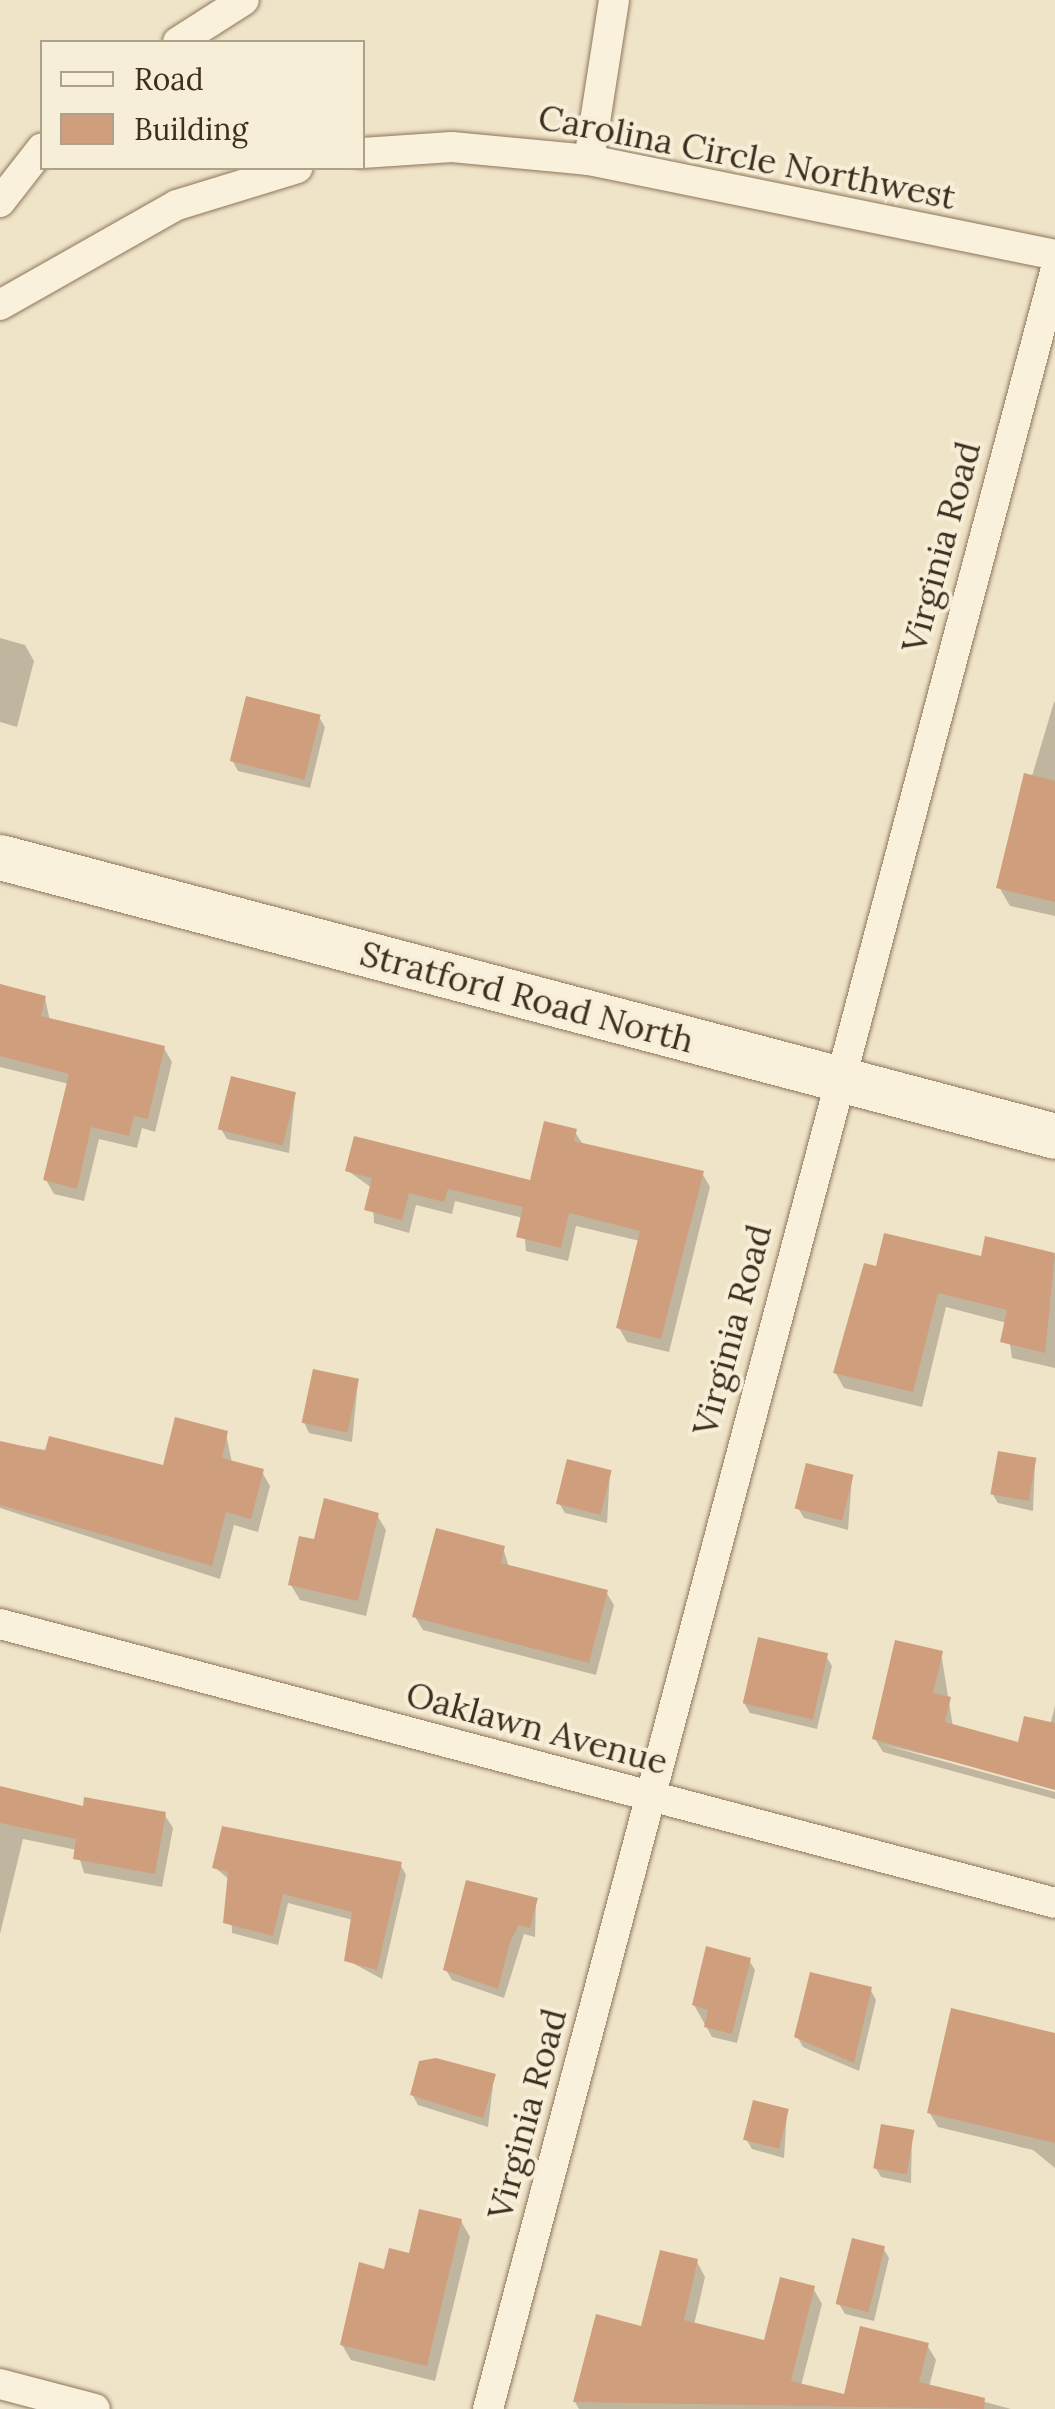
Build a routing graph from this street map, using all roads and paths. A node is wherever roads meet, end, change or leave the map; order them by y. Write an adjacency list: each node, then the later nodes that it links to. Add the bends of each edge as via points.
1 (244, 0): 3 (street)
2 (614, 0): 6 (street)
3 (181, 40)
4 (40, 151): 8 (street)
5 (365, 153): 6 (street, Carolina Circle Northwest, via 452,147)
6 (589, 160): 9 (street, Carolina Circle Northwest)
7 (291, 170): 11 (street, via 177,205)
8 (0, 202)
9 (1055, 255)
10 (1055, 272): 13 (street, Virginia Road)
11 (0, 305)
12 (0, 857): 13 (main road, Stratford Road North)
13 (836, 1080): 14 (main road, Stratford Road North); 16 (street, Virginia Road)
14 (1055, 1136)
15 (0, 1624): 16 (street, Oaklawn Avenue)
16 (649, 1796): 17 (street, Oaklawn Avenue); 20 (street, Virginia Road)
17 (1055, 1903)
18 (0, 2384): 19 (street)
19 (95, 2409)
20 (488, 2409)

